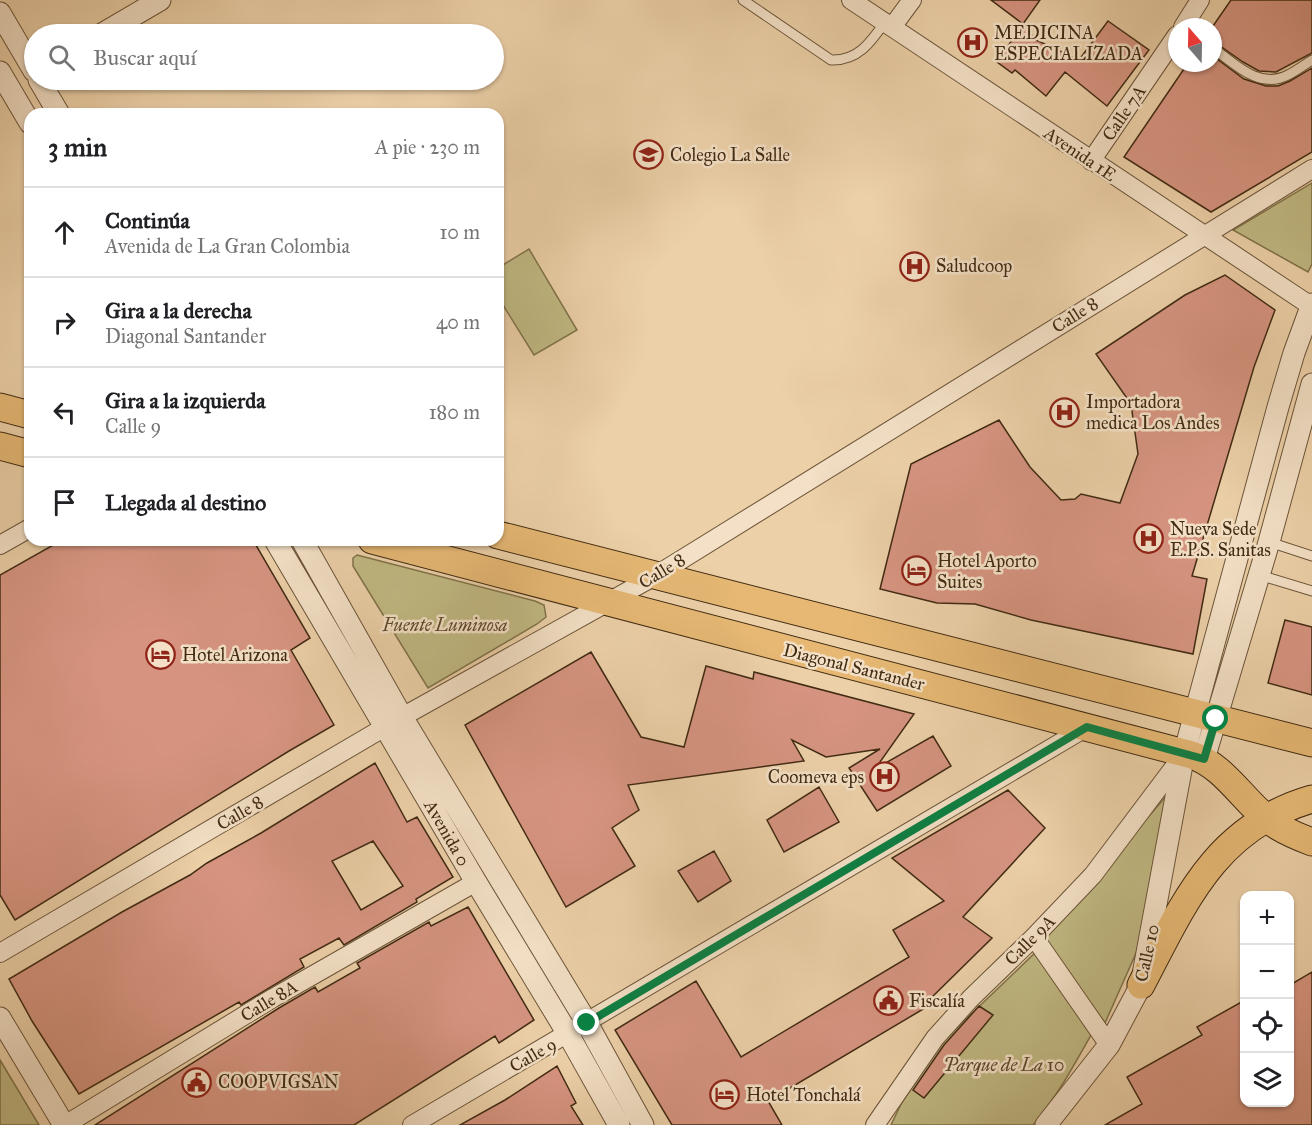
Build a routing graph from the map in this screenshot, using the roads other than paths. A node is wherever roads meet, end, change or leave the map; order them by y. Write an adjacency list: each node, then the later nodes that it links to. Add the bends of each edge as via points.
1 (160, 0): 8 (street)
2 (743, 0): 9 (lane, via 831,60 859,53)
3 (850, 0): 9 (street, Avenida 1E)
4 (912, 0): 9 (street)
5 (1200, 0): 7 (street)
6 (0, 14): 12 (street)
7 (1189, 18)
8 (119, 24)
9 (889, 24): 19 (street, Avenida 1E)
10 (1168, 48): 19 (street, Calle 7A)
11 (1222, 55): 13 (lane, via 1253,77 1271,81 1288,76)
12 (24, 56)
13 (1312, 60)
14 (24, 77): 15 (street)
15 (4, 86): 18 (street)
16 (45, 90): 17 (street)
17 (55, 108)
18 (24, 114)
19 (1091, 161): 21 (street, Avenida 1E)
20 (1312, 169): 21 (street, Calle 8)
21 (1204, 235): 22 (street, Avenida 1E); 37 (street, Calle 8)
22 (1312, 305): 40 (street, via 1278,408)
23 (1312, 384): 30 (street)
24 (0, 407): 25 (main road)
25 (24, 413)
26 (0, 446): 27 (main road)
27 (24, 452)
28 (24, 531): 31 (street)
29 (504, 537): 37 (main road)
30 (1269, 542): 35 (lane); 36 (street)
31 (0, 545)
32 (279, 546): 41 (street, Avenida 0)
33 (305, 546): 41 (street, Avenida 0)
34 (394, 546): 39 (main road, Diagonal Santander)
35 (1312, 556)
36 (1259, 575): 38 (lane); 40 (street)
37 (655, 576): 39 (street, Calle 8); 40 (main road)
38 (1312, 591)
39 (606, 603): 41 (street, Calle 8); 42 (main road, Diagonal Santander)
40 (1206, 716): 43 (main road); 44 (street, Calle 10)
41 (394, 723): 48 (street, Avenida 0); 50 (street, Calle 8); 53 (street, Avenida 0)
42 (1087, 727): 44 (main road, Diagonal Santander); 53 (street, Calle 9)
43 (1312, 743)
44 (1194, 757): 46 (main road, Diagonal Santander, via 1212,764); 49 (street, Calle 9A); 51 (street, Calle 10)
45 (1312, 799): 46 (main road)
46 (1265, 817): 47 (main road, Diagonal Santander); 51 (main road, via 1232,842 1204,875)
47 (1312, 842)
48 (476, 882): 54 (street, Avenida 0); 56 (street, Calle 8A, via 273,998)
49 (1034, 937): 55 (street); 60 (street, Calle 9A, via 935,1038)
50 (0, 953)
51 (1141, 986): 55 (street, Calle 10)
52 (0, 1018): 56 (street)
53 (587, 1023): 54 (street, Calle 9); 59 (street, Avenida 0)
54 (568, 1034): 57 (street, Calle 9); 58 (street, Avenida 0)
55 (1109, 1045): 61 (street, Calle 10)
56 (64, 1125)
57 (412, 1125)
58 (619, 1125)
59 (643, 1125)
60 (876, 1125)
61 (1046, 1125)

